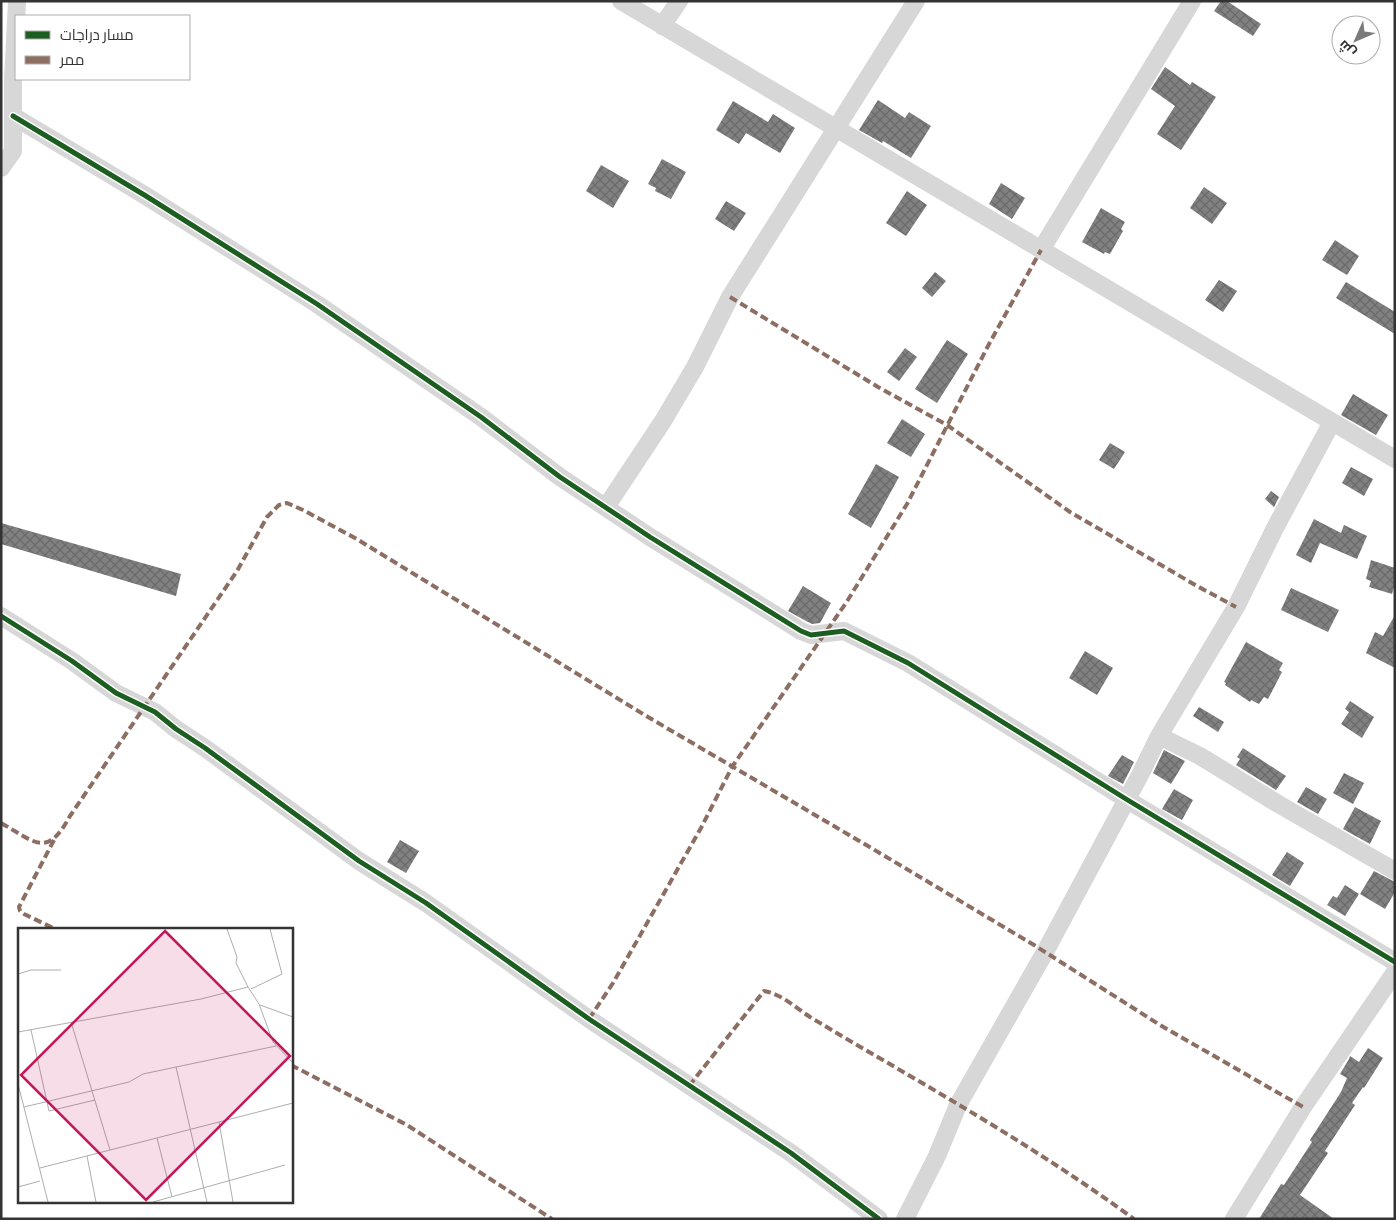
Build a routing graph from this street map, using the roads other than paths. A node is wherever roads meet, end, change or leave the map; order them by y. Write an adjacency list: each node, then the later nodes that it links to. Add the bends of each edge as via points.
1 (17, 1): 6 (street)
2 (621, 1): 7 (street)
3 (679, 1): 7 (street)
4 (916, 1): 10 (street)
5 (1192, 1): 12 (street)
6 (16, 15)
7 (662, 26): 10 (street)
8 (15, 41): 9 (street)
9 (13, 116): 11 (street, via 12,151); 15 (street, via 316,304)
10 (836, 129): 12 (street); 15 (street, via 730,297 663,421)
11 (1, 168)
12 (1041, 250): 13 (street)
13 (1332, 422): 14 (street); 17 (street, via 1274,528 1236,607)
14 (1395, 459)
15 (606, 507): 18 (street, via 801,631 811,635 844,631 908,663)
16 (1, 616): 22 (street, via 116,693 155,712 359,861 426,903 589,1019 790,1153)
17 (1159, 736): 18 (street); 19 (street, via 1200,756)
18 (1126, 799): 20 (street); 23 (street, via 1045,952 958,1105)
19 (1395, 871)
20 (1395, 962)
21 (1395, 972): 24 (street, via 1303,1107)
22 (879, 1219)
23 (905, 1219)
24 (1234, 1219)

